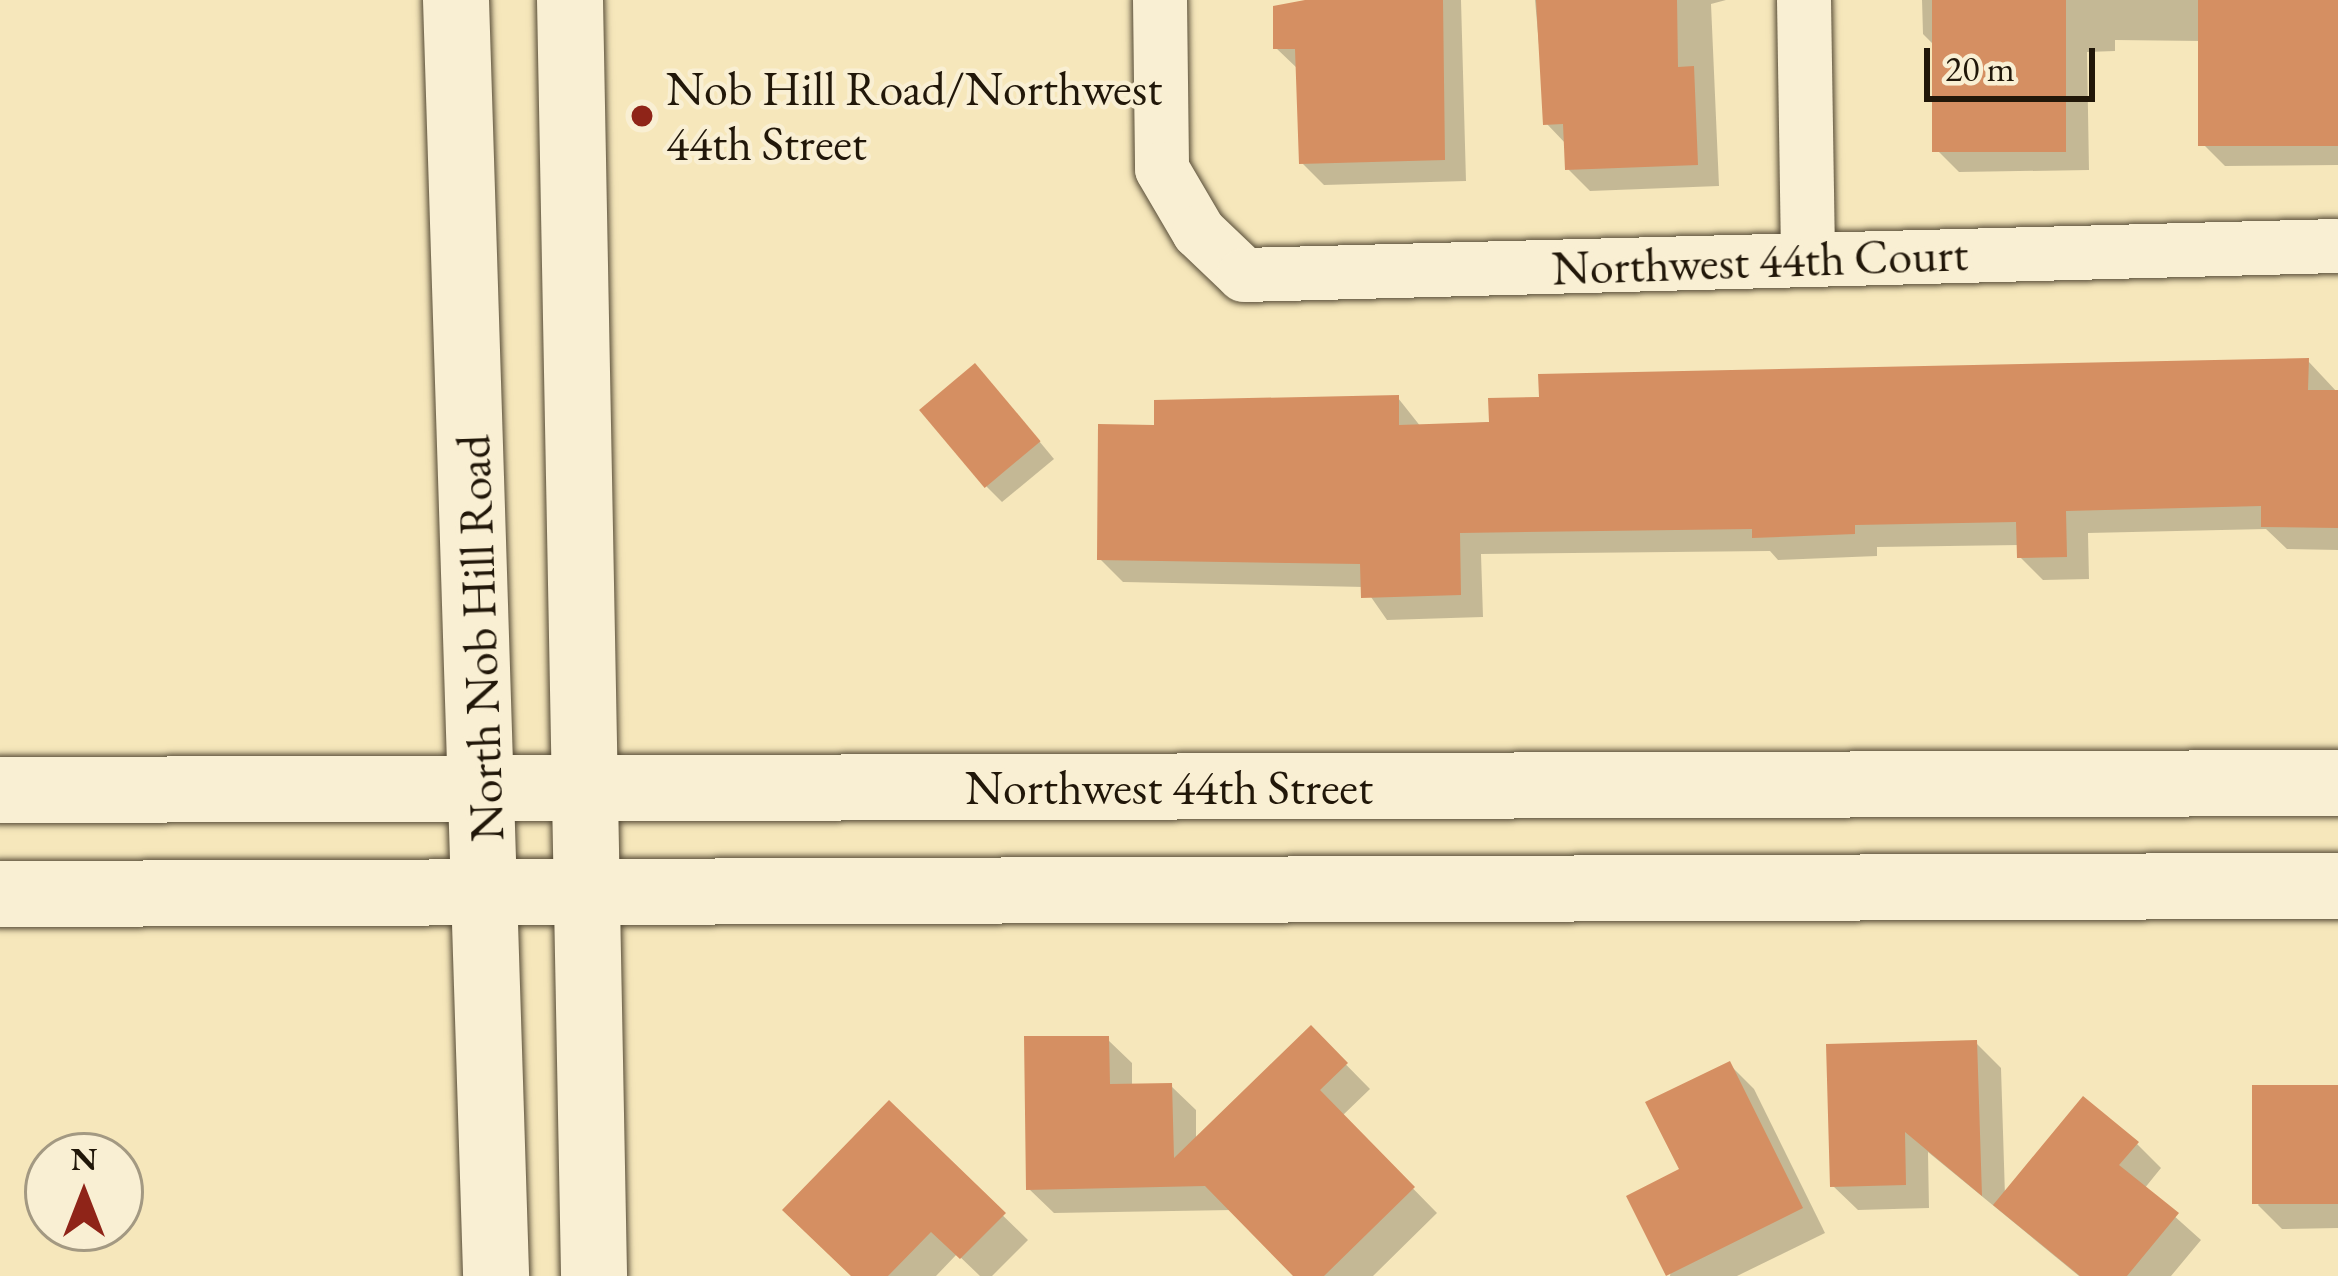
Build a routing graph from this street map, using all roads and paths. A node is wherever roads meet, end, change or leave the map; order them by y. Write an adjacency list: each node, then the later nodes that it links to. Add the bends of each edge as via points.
1 (456, 0): 9 (street, North Nob Hill Road)
2 (571, 0): 10 (street, North Nob Hill Road)
3 (1160, 0): 6 (street, Northwest 44th Court, via 1162,169 1199,232 1244,275)
4 (1804, 0): 6 (street)
5 (2338, 246): 6 (street, Northwest 44th Court)
6 (1808, 259)
7 (2338, 783): 10 (street, Northwest 44th Street)
8 (0, 790): 9 (street, Northwest 44th Street)
9 (484, 790): 10 (street, Northwest 44th Street); 12 (street, North Nob Hill Road)
10 (584, 792): 13 (street, North Nob Hill Road)
11 (2338, 886): 13 (street)
12 (490, 892): 13 (street); 14 (street); 15 (street, North Nob Hill Road)
13 (588, 892): 16 (street, North Nob Hill Road)
14 (0, 894)
15 (496, 1276)
16 (594, 1276)

